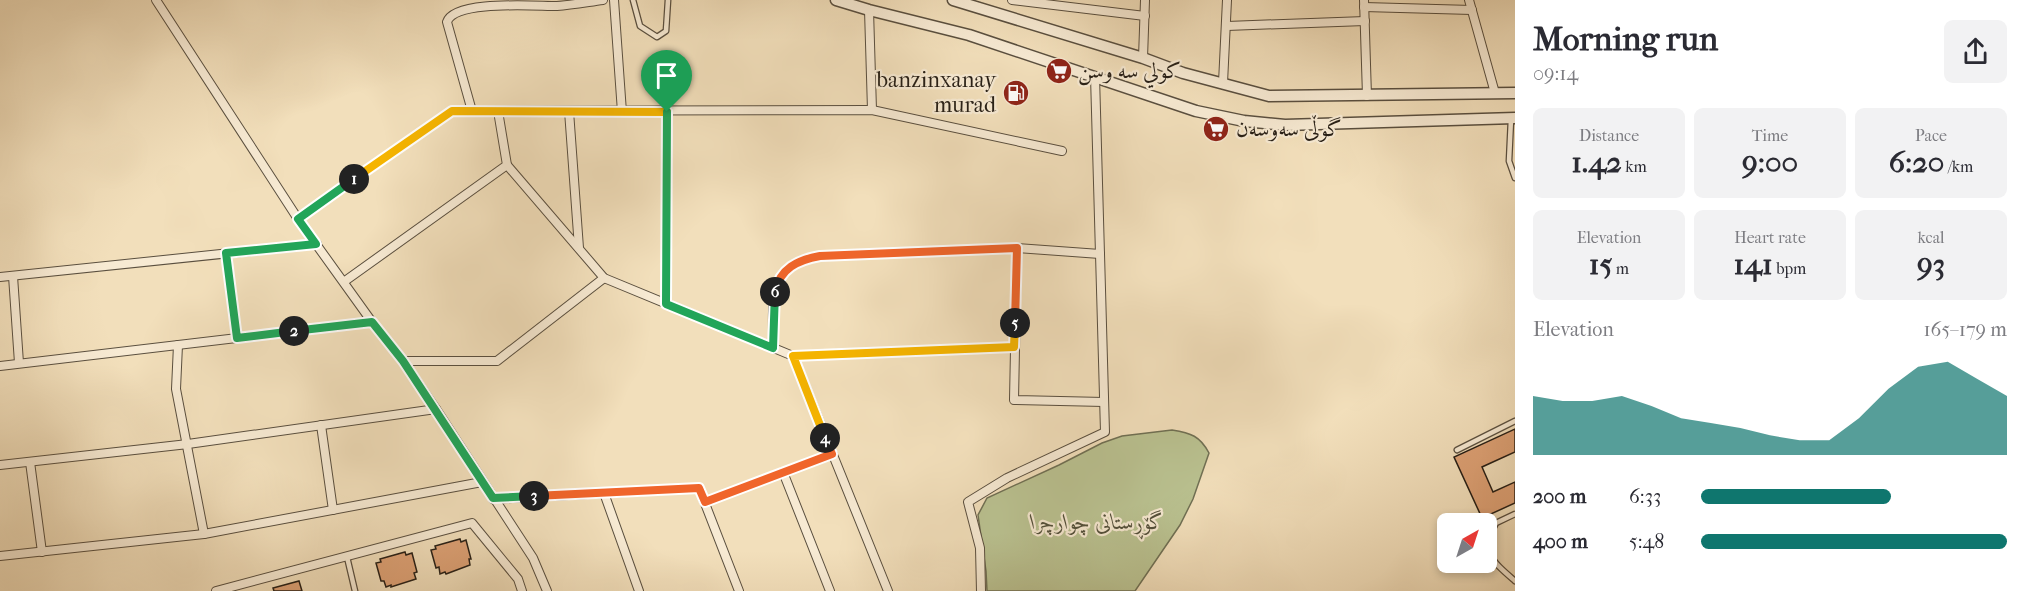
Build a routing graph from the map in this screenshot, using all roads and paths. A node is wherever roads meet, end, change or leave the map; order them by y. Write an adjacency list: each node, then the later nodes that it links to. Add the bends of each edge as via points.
1 (156, 0): 35 (street)
2 (603, 0): 26 (street, via 559,6 489,0 455,8 447,22)
3 (614, 0): 29 (street)
4 (633, 0): 5 (lane, via 640,26 657,36 666,31)
5 (668, 0)
6 (836, 0): 14 (street)
7 (953, 0): 12 (street)
8 (1012, 0): 16 (street)
9 (1145, 0): 16 (street)
10 (1227, 0): 18 (street)
11 (1469, 0): 15 (street)
12 (970, 2): 19 (street)
13 (1364, 4): 15 (street); 17 (street)
14 (869, 10): 20 (street, via 969,35); 25 (street)
15 (1472, 10): 22 (street)
16 (1145, 16): 19 (street)
17 (1365, 21): 18 (street); 24 (street)
18 (1227, 26): 21 (street)
19 (1143, 58): 21 (street)
20 (1095, 76): 31 (street, via 1196,111 1244,122 1285,125); 40 (street)
21 (1223, 83): 24 (street, via 1269,96)
22 (1495, 93): 23 (street); 24 (street)
23 (1515, 93)
24 (1367, 96)
25 (872, 110): 30 (street); 32 (street)
26 (472, 111): 27 (street); 35 (street, via 452,111)
27 (498, 111): 28 (street); 33 (street)
28 (568, 111): 29 (street); 37 (street)
29 (622, 112): 30 (street)
30 (667, 112): 45 (street)
31 (1513, 119): 34 (lane, via 1509,161)
32 (1062, 151)
33 (507, 165): 37 (street); 44 (street)
34 (1515, 178)
35 (298, 219): 36 (street)
36 (316, 244): 39 (street); 44 (street)
37 (579, 248): 43 (street)
38 (1017, 248): 40 (street); 49 (street); 50 (street, via 804,259 788,267 778,279)
39 (226, 253): 41 (street); 47 (street)
40 (1100, 254): 55 (street)
41 (13, 276): 42 (street); 53 (street)
42 (0, 277)
43 (604, 278): 45 (street); 52 (street, via 497,361)
44 (345, 281): 46 (street)
45 (666, 304): 50 (street)
46 (372, 322): 47 (street); 52 (street)
47 (237, 338): 48 (street)
48 (177, 345): 53 (street); 59 (street, via 176,389)
49 (1014, 347): 51 (street); 55 (street, via 1014,400)
50 (773, 348): 51 (street)
51 (793, 356): 61 (street)
52 (403, 361): 56 (street)
53 (20, 363): 54 (street)
54 (0, 366)
55 (1104, 402): 84 (street, via 1105,432 1007,478 968,502 980,548)
56 (436, 409): 58 (street); 65 (street)
57 (1515, 421): 60 (lane)
58 (321, 425): 59 (street); 69 (street)
59 (188, 444): 62 (street); 71 (street)
60 (1458, 450)
61 (832, 454): 64 (street); 83 (street)
62 (30, 462): 63 (street); 72 (street)
63 (0, 465)
64 (783, 472): 68 (street); 82 (street)
65 (482, 482): 67 (street); 69 (street)
66 (604, 493): 67 (street); 68 (street, via 699,488); 80 (street)
67 (493, 498): 79 (street, via 533,558)
68 (705, 502): 81 (street)
69 (333, 510): 71 (street)
70 (1515, 514): 75 (lane, via 1496,523 1487,543 1490,554)
71 (204, 534): 72 (street)
72 (42, 552): 73 (street)
73 (0, 556)
74 (347, 557): 76 (street); 77 (lane); 78 (street, via 472,524 518,579)
75 (1515, 581)
76 (216, 591)
77 (355, 591)
78 (522, 591)
79 (547, 591)
80 (639, 591)
81 (740, 591)
82 (830, 591)
83 (888, 591)
84 (981, 591)

